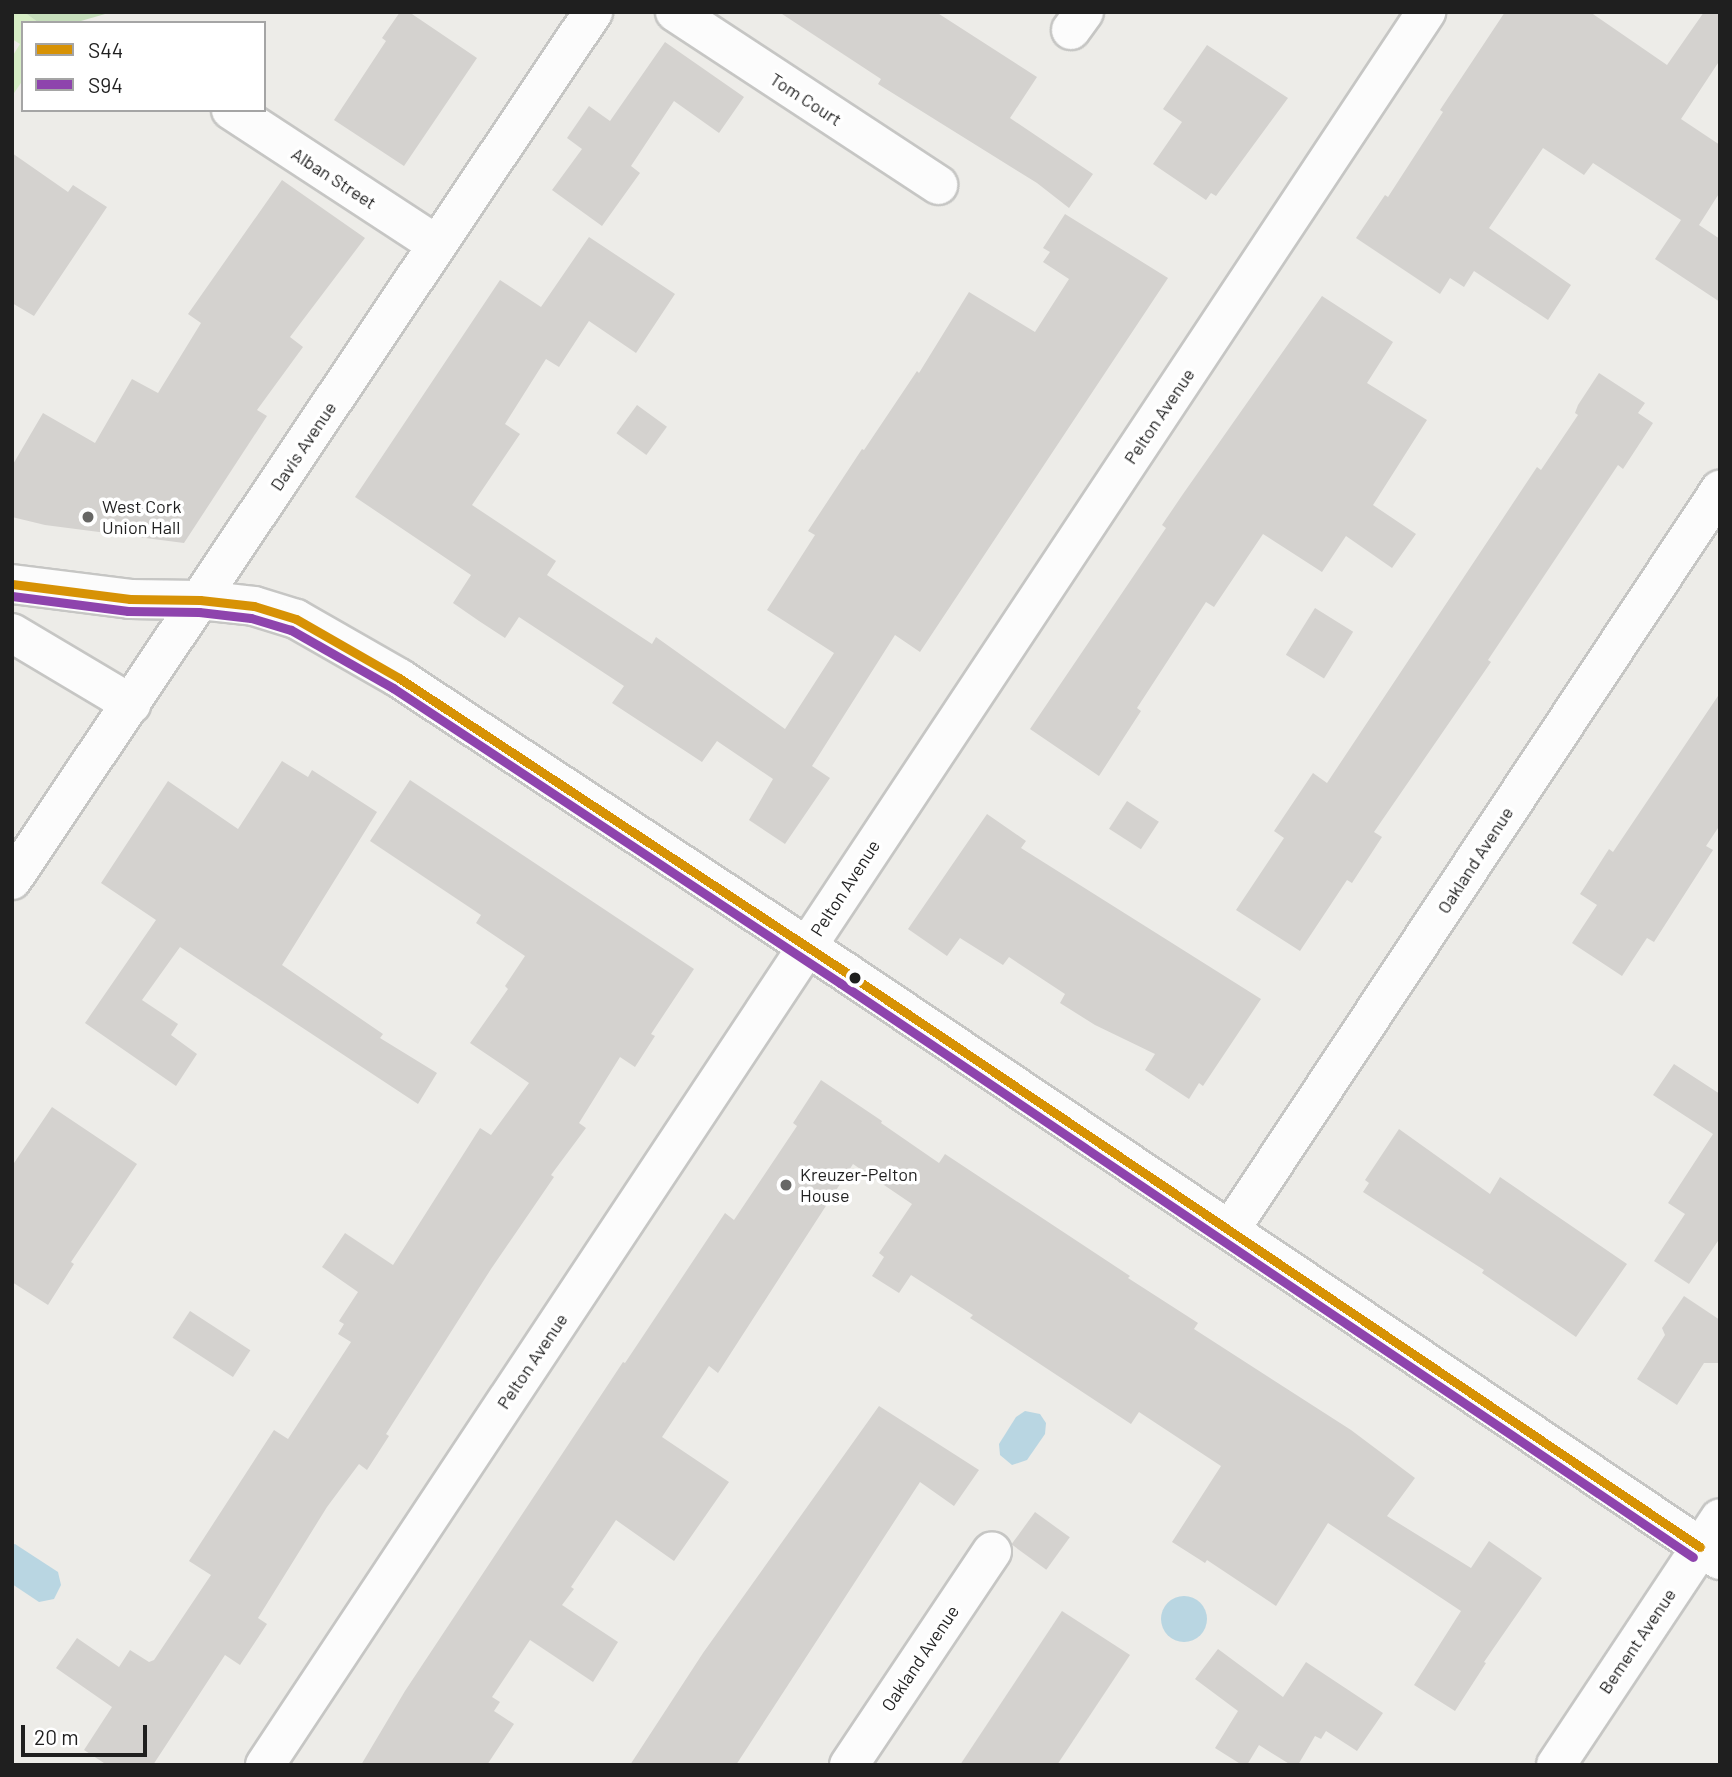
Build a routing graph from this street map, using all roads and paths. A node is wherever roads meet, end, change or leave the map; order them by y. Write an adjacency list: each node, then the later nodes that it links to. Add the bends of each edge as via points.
1 (593, 12): 6 (street, Davis Avenue)
2 (675, 12): 5 (street, Tom Court)
3 (1426, 12): 13 (street, Pelton Avenue)
4 (234, 112): 6 (street, Alban Street)
5 (938, 185)
6 (437, 245): 9 (street, Davis Avenue)
7 (1720, 490): 14 (street, Oakland Avenue)
8 (12, 583): 9 (street, via 130,599)
9 (201, 600): 11 (street, Davis Avenue); 13 (street, via 254,606 296,619 399,678)
10 (12, 633): 11 (street)
11 (131, 704): 12 (street, Davis Avenue)
12 (12, 880)
13 (807, 946): 14 (street); 17 (street, Pelton Avenue)
14 (1230, 1230): 15 (street)
15 (1713, 1542): 19 (street, Bement Avenue)
16 (992, 1551): 18 (street, Oakland Avenue)
17 (265, 1765)
18 (849, 1765)
19 (1556, 1765)

